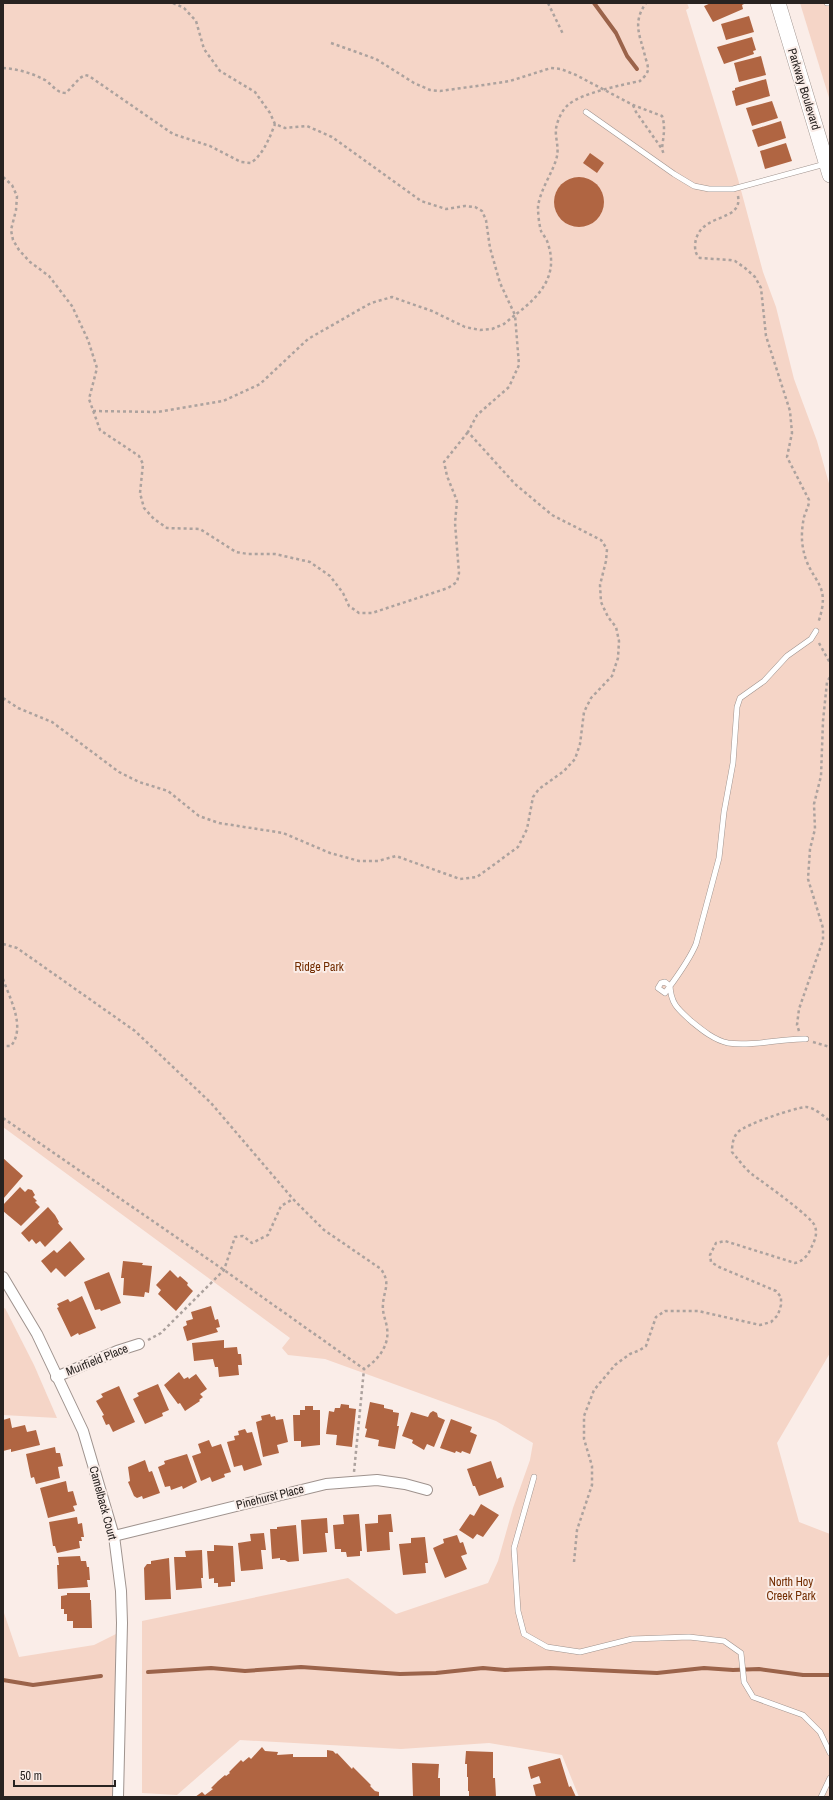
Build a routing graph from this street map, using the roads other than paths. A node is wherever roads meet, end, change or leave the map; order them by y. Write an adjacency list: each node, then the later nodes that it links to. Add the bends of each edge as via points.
1 (778, 3): 5 (street, Parkway Boulevard)
2 (827, 3): 3 (lane)
3 (830, 4)
4 (586, 112): 5 (lane, via 694,186 733,189)
5 (828, 169)
6 (816, 632): 7 (lane, via 811,639 787,656 764,681 740,698 718,864 696,944)
7 (670, 986): 8 (lane); 8 (lane, via 665,982 661,983 658,988); 9 (lane)
8 (665, 993): 9 (lane)
9 (671, 999): 10 (lane, via 684,1015 709,1035 728,1043)
10 (806, 1039)
11 (3, 1277): 13 (street, Camelback Court, via 37,1334)
12 (139, 1344): 13 (street, Muirfield Place)
13 (56, 1377): 16 (street, Camelback Court, via 83,1431)
14 (534, 1477): 17 (lane, via 514,1548 518,1611 524,1634 547,1647 580,1652 632,1639 689,1637 724,1641 741,1653 744,1679 753,1697 803,1715 820,1732)
15 (427, 1490): 16 (street, Pinehurst Place, via 377,1480 326,1484)
16 (114, 1536): 19 (street, Camelback Court, via 122,1623)
17 (830, 1753)
18 (830, 1778): 20 (lane)
19 (118, 1797)
20 (821, 1797)

